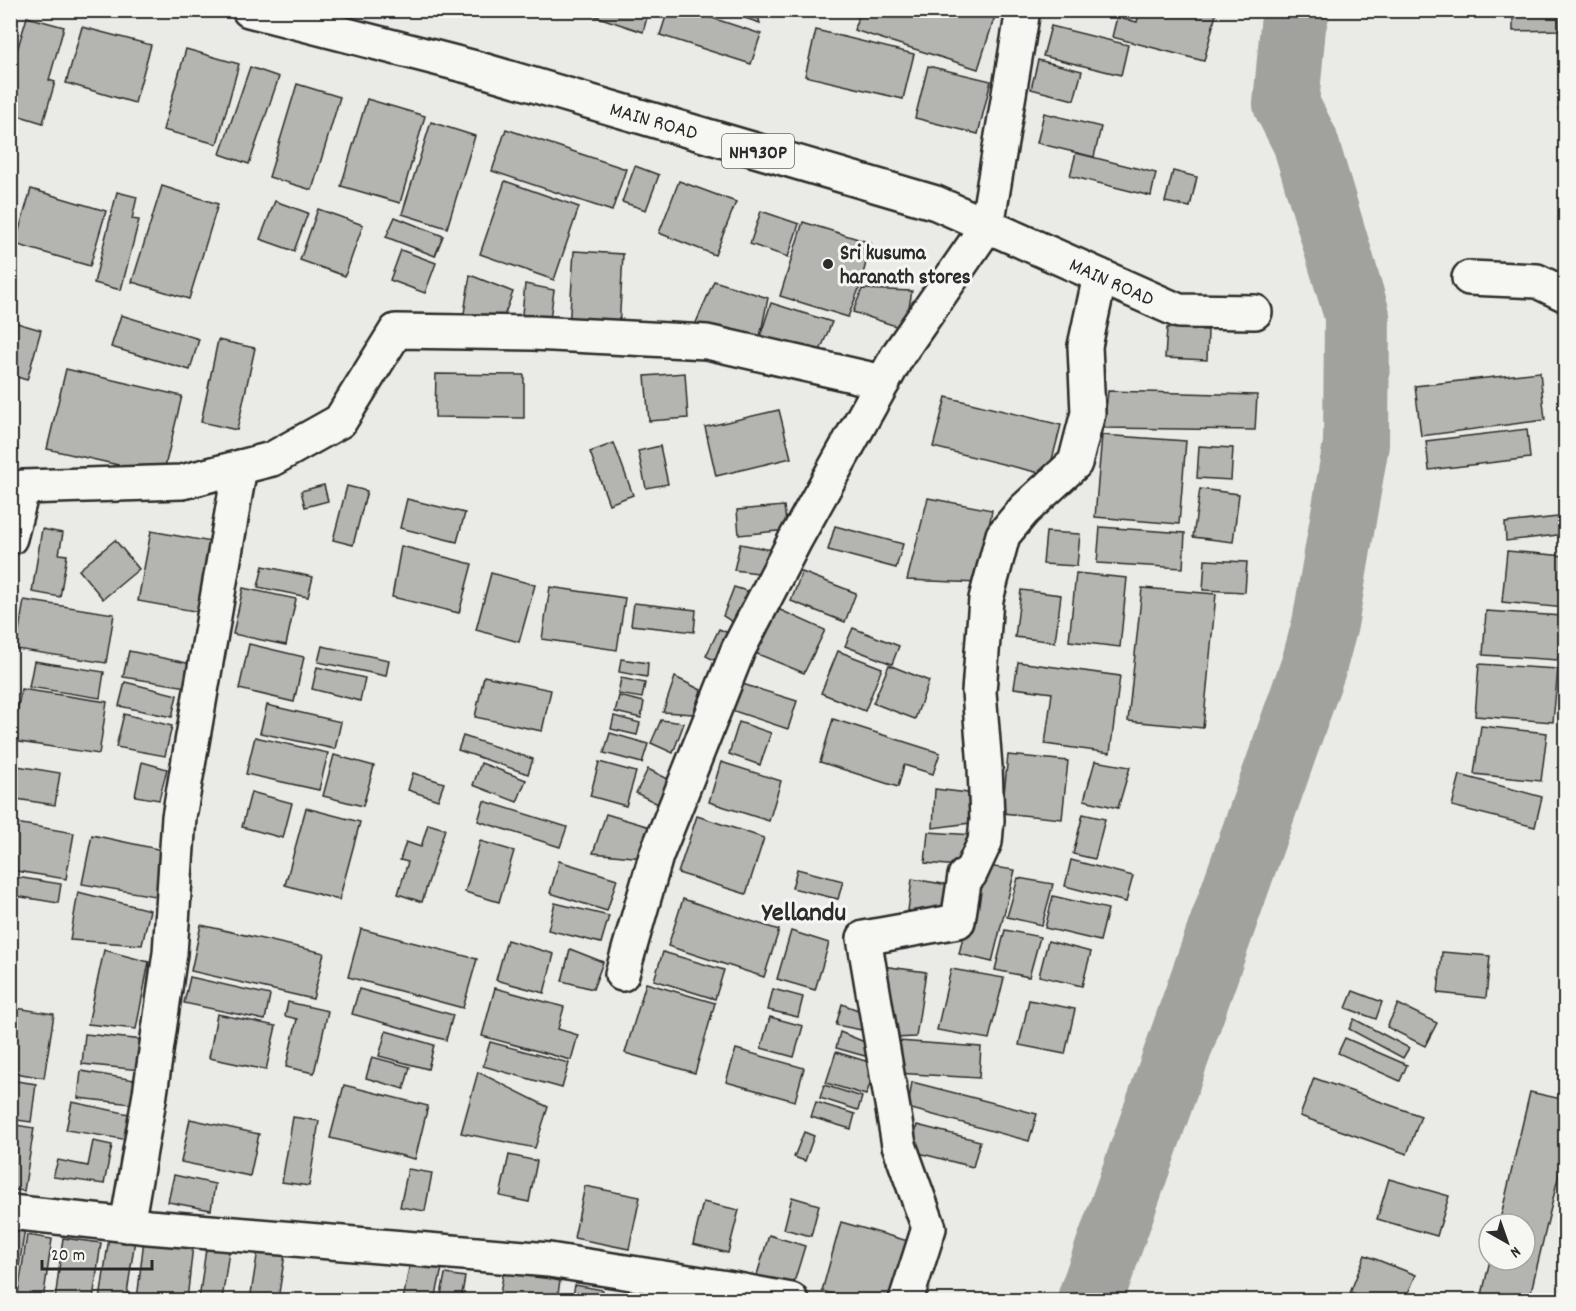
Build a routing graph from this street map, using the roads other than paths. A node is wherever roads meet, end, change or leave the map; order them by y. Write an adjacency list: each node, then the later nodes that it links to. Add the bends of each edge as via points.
1 (249, 10): 3 (main road, MAIN ROAD / NH930P, via 479,69 936,203)
2 (1023, 10): 3 (main road)
3 (987, 226): 4 (main road, MAIN ROAD / NH930P); 8 (main road)
4 (1100, 276): 7 (main road, MAIN ROAD / NH930P, via 1179,311); 15 (main road, via 1085,346 1088,413 1075,463 1003,535 986,599 979,692 985,842 970,874 965,876 958,921 864,938 899,1145 928,1228)
5 (1469, 278): 6 (main road, via 1537,281)
6 (1566, 295)
7 (1255, 312)
8 (883, 382): 9 (main road, via 707,342 396,331 340,421 272,459); 11 (main road, via 738,650 656,856)
9 (240, 467): 10 (main road, via 182,482 23,487); 13 (main road, via 179,817 170,953)
10 (10, 538)
11 (622, 974)
12 (10, 1212): 13 (main road)
13 (127, 1225): 14 (main road, via 549,1260)
14 (791, 1300)
15 (906, 1300)

